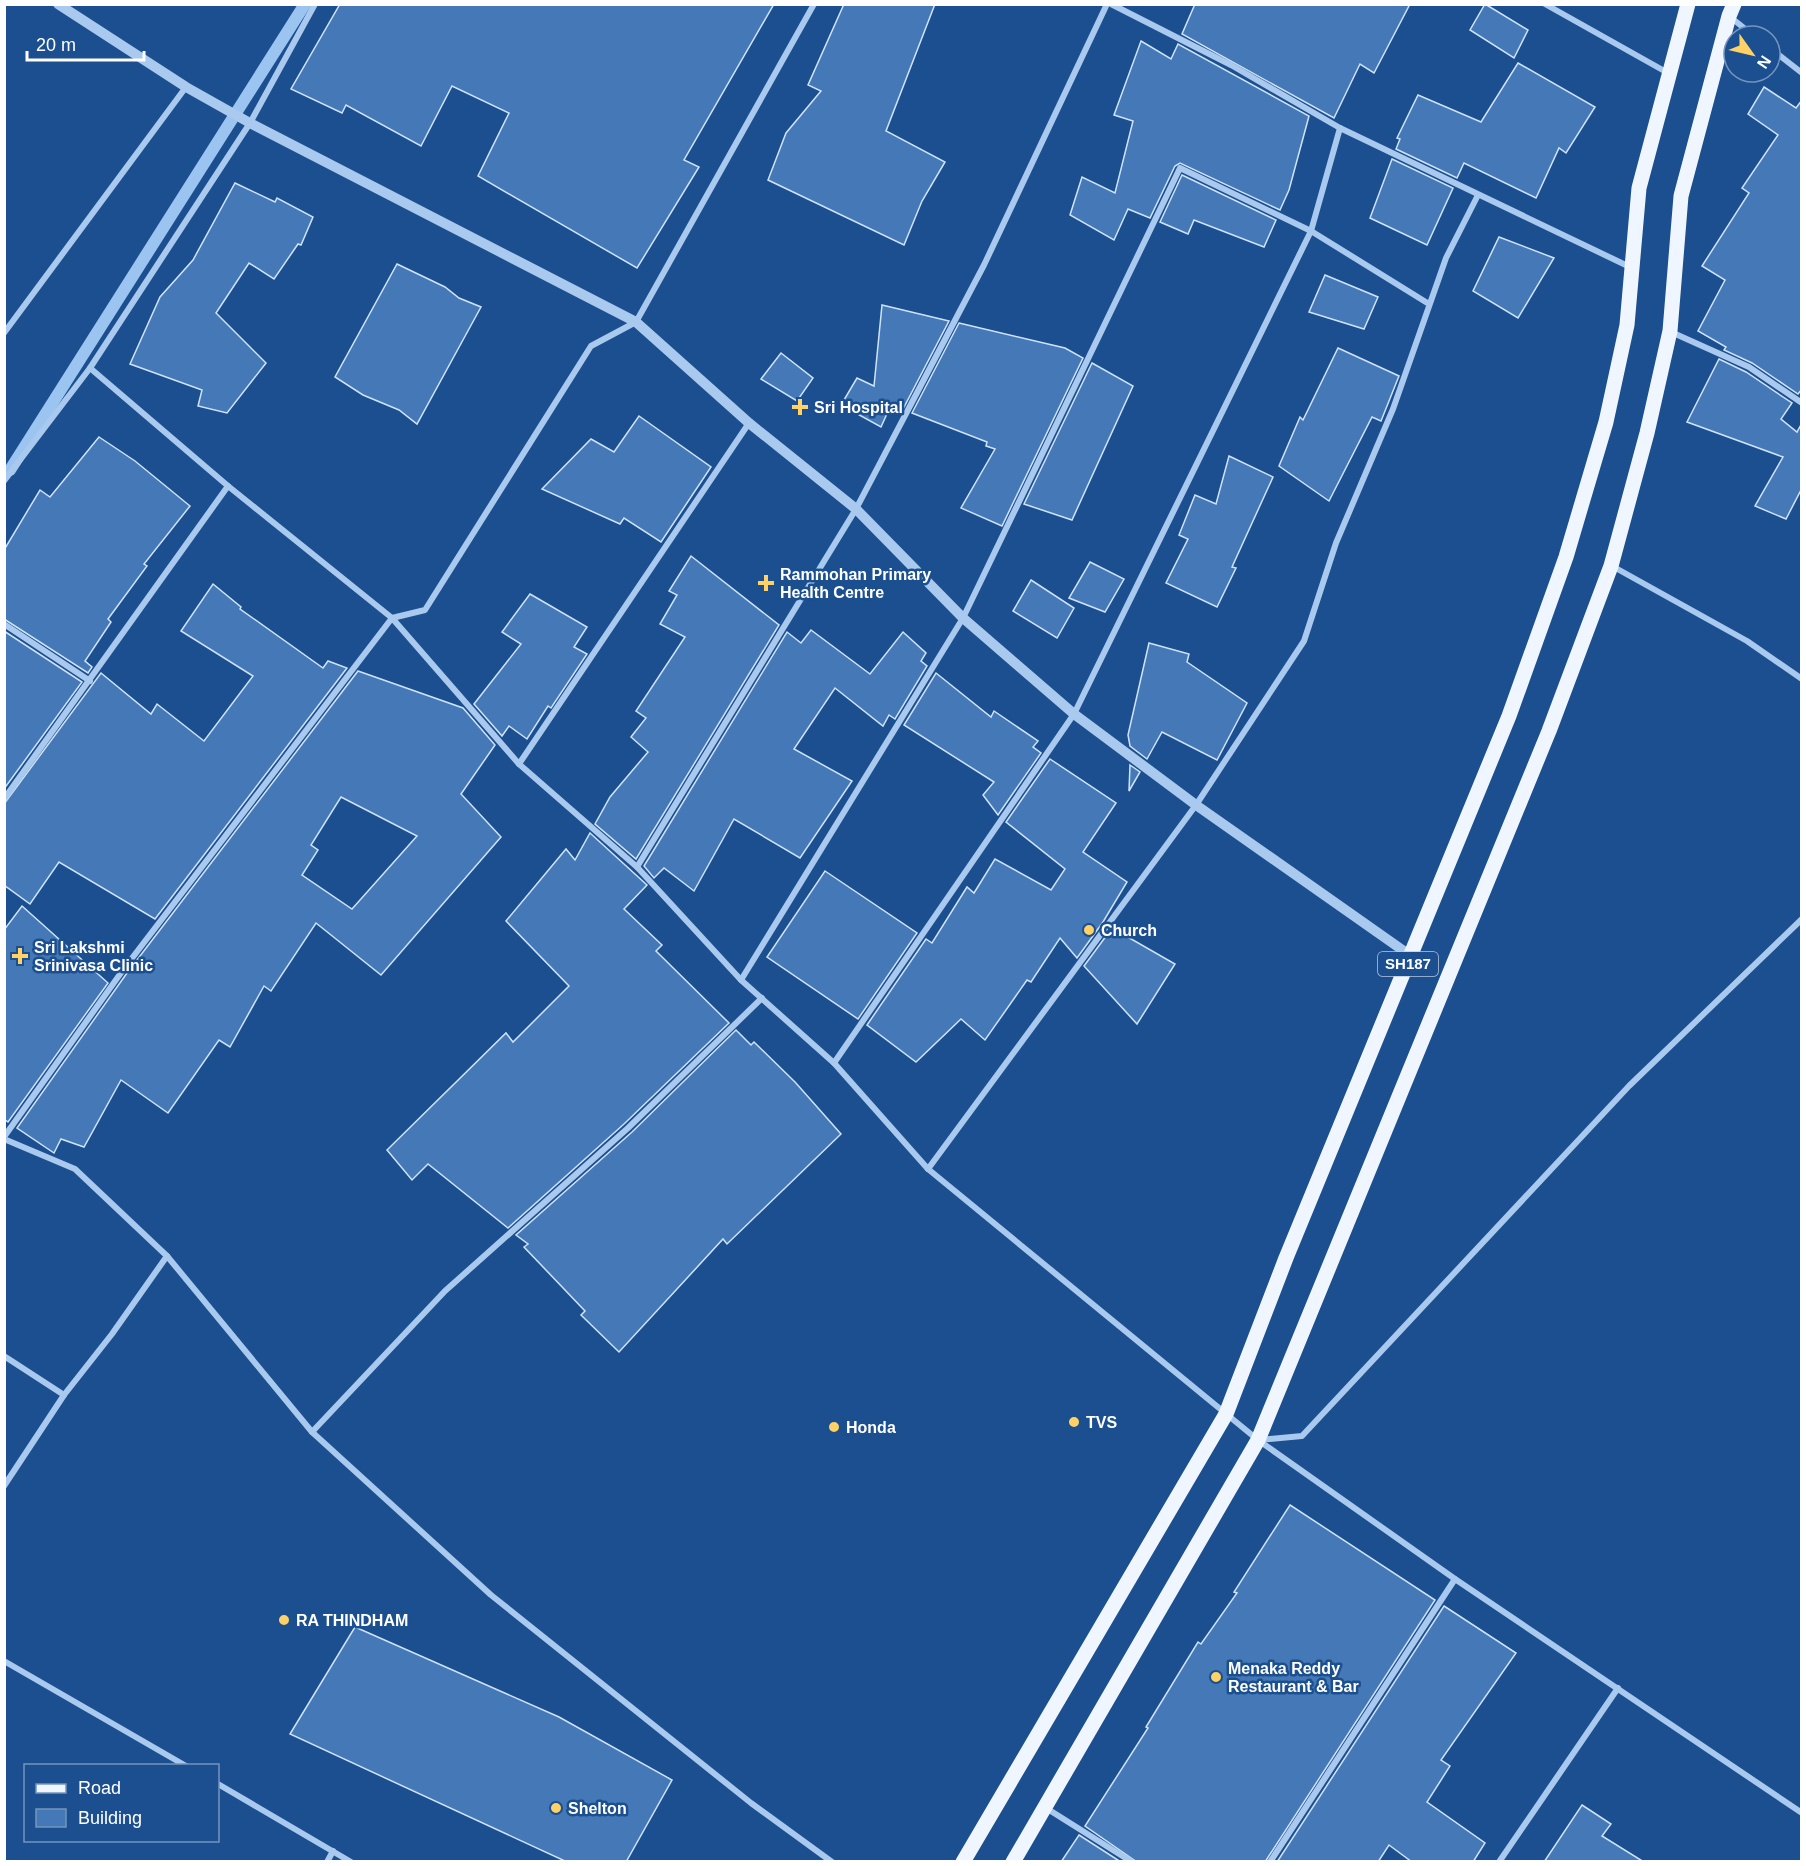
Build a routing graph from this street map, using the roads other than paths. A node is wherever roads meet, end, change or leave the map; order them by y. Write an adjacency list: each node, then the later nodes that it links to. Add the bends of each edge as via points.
1 (58, 4): 12 (street)
2 (315, 4): 13 (street)
3 (814, 4): 19 (street)
4 (1109, 4): 14 (street, via 1231,66); 27 (street, via 984,265)
5 (1545, 4): 10 (street)
6 (1688, 4): 10 (main road, SH187)
7 (1731, 10): 8 (street); 20 (main road, SH187, via 1681,196)
8 (1743, 24)
9 (1782, 58): 11 (street)
10 (1668, 73): 17 (main road, SH187, via 1639,188)
11 (1802, 74)
12 (186, 87): 13 (street); 21 (street)
13 (250, 123): 19 (street); 22 (street)
14 (1340, 128): 15 (street); 16 (street)
15 (1478, 195): 17 (street); 18 (street, via 1446,258)
16 (1311, 231): 18 (street); 30 (street, via 1180,168); 34 (street)
17 (1632, 268): 41 (main road, SH187, via 1627,325 1606,422 1566,557 1509,716)
18 (1429, 304): 38 (street, via 1393,409 1336,543 1304,641)
19 (636, 322): 24 (street); 29 (street, via 591,346 425,610)
20 (1670, 331): 23 (street, via 1749,367); 28 (main road, SH187)
21 (4, 333)
22 (90, 368): 25 (street); 26 (street)
23 (1802, 403)
24 (749, 423): 27 (street); 35 (street)
25 (4, 482)
26 (228, 486): 29 (street); 33 (street)
27 (856, 509): 30 (street); 39 (street)
28 (1611, 566): 32 (street, via 1747,641); 52 (main road, SH187, via 1549,731)
29 (392, 618): 35 (street); 45 (street, via 123,970)
30 (963, 618): 34 (street); 42 (street)
31 (4, 624): 33 (street)
32 (1802, 680)
33 (90, 681): 36 (street)
34 (1074, 714): 38 (street); 44 (street)
35 (519, 764): 39 (street)
36 (7, 789): 37 (street)
37 (4, 799)
38 (1196, 805): 41 (street); 46 (street)
39 (637, 867): 42 (street)
40 (1802, 919): 52 (street, via 1629,1086 1302,1436)
41 (1411, 956): 50 (main road, SH187)
42 (741, 980): 43 (street)
43 (762, 998): 44 (street); 51 (street, via 628,1128 445,1292)
44 (834, 1063): 46 (street)
45 (4, 1138): 47 (street, via 75,1169)
46 (928, 1170): 50 (street)
47 (167, 1256): 49 (street); 51 (street)
48 (4, 1356): 49 (street)
49 (64, 1395): 53 (street)
50 (1226, 1414): 52 (street); 65 (main road, SH187)
51 (312, 1432): 64 (street, via 491,1595 751,1803)
52 (1258, 1440): 54 (street); 59 (main road, SH187)
53 (4, 1486)
54 (1455, 1579): 56 (street); 68 (street)
55 (4, 1661): 57 (street)
56 (1618, 1688): 60 (street); 69 (street)
57 (183, 1764)
58 (219, 1785): 61 (street)
59 (1046, 1808): 66 (main road, SH187); 67 (street)
60 (1802, 1813)
61 (333, 1851): 62 (street); 63 (street)
62 (327, 1862)
63 (351, 1862)
64 (832, 1862)
65 (963, 1862)
66 (1013, 1862)
67 (1132, 1862)
68 (1270, 1862)
69 (1499, 1862)

